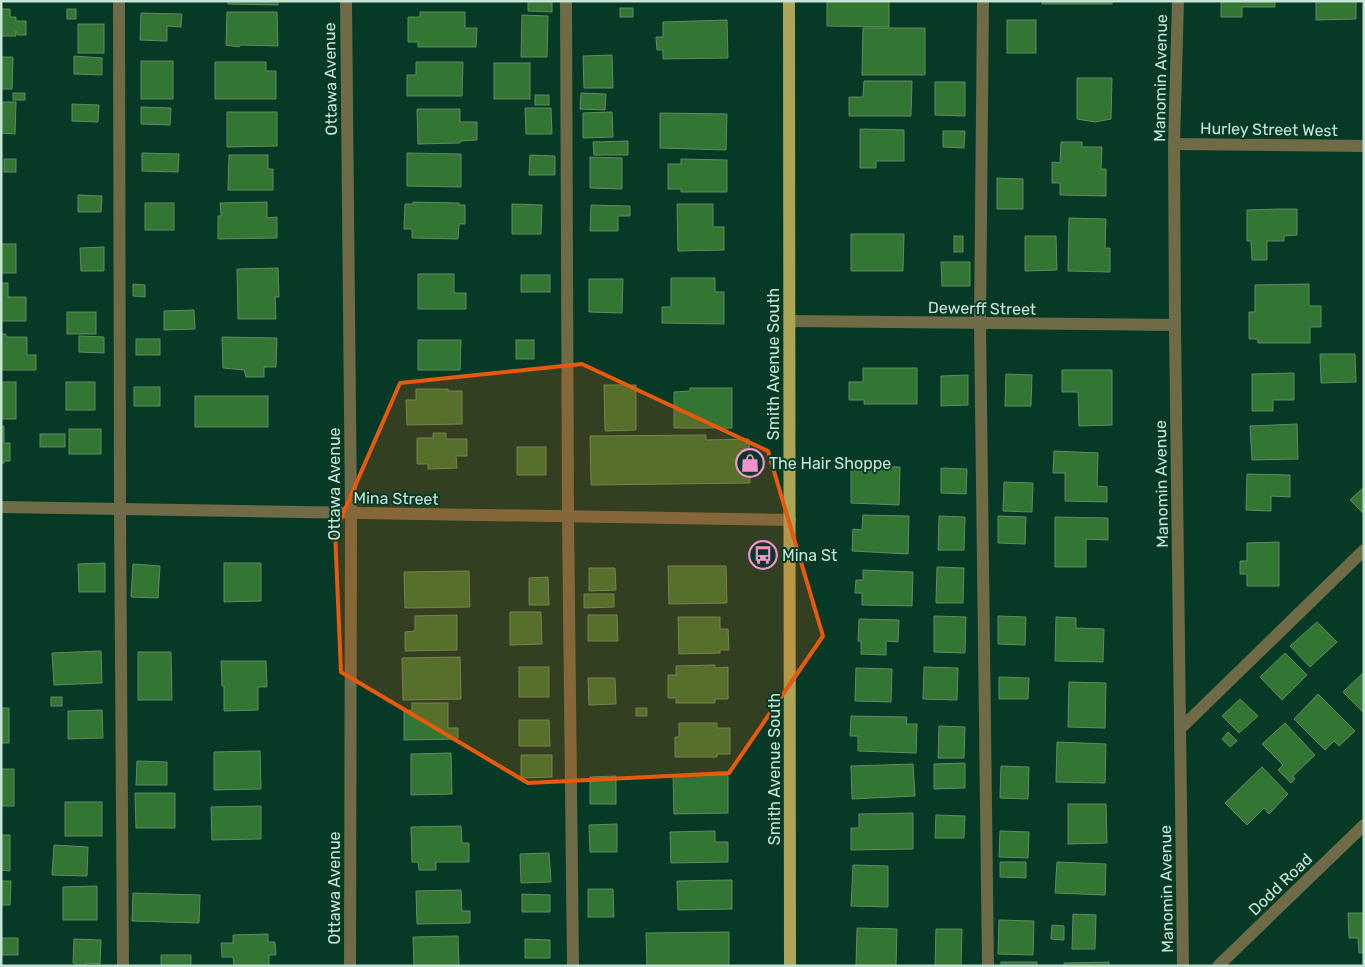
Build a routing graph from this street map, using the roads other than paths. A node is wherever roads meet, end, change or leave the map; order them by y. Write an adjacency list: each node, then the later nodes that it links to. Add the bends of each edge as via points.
1 (119, 1): 13 (street)
2 (346, 1): 14 (street, Ottawa Avenue)
3 (566, 1): 15 (street)
4 (789, 1): 9 (main road, Smith Avenue South)
5 (983, 1): 10 (street)
6 (1178, 1): 7 (street, Manomin Avenue)
7 (1174, 144): 8 (street, Hurley Street West); 11 (street, Manomin Avenue)
8 (1364, 146)
9 (790, 321): 10 (street, Dewerff Street); 16 (main road, Smith Avenue South)
10 (980, 324): 11 (street, Dewerff Street); 24 (street)
11 (1175, 325): 18 (street, Manomin Avenue)
12 (1, 507): 13 (street, Mina Street)
13 (120, 509): 14 (street, Mina Street); 20 (street)
14 (350, 513): 15 (street, Mina Street); 21 (street, Ottawa Avenue)
15 (568, 516): 16 (street, Mina Street); 22 (street)
16 (790, 520): 23 (main road, Smith Avenue South)
17 (1364, 550): 18 (street)
18 (1180, 729): 25 (street, Manomin Avenue)
19 (1364, 825): 26 (street, Dodd Road)
20 (123, 966)
21 (350, 966)
22 (573, 966)
23 (790, 966)
24 (988, 966)
25 (1183, 966)
26 (1218, 966)

